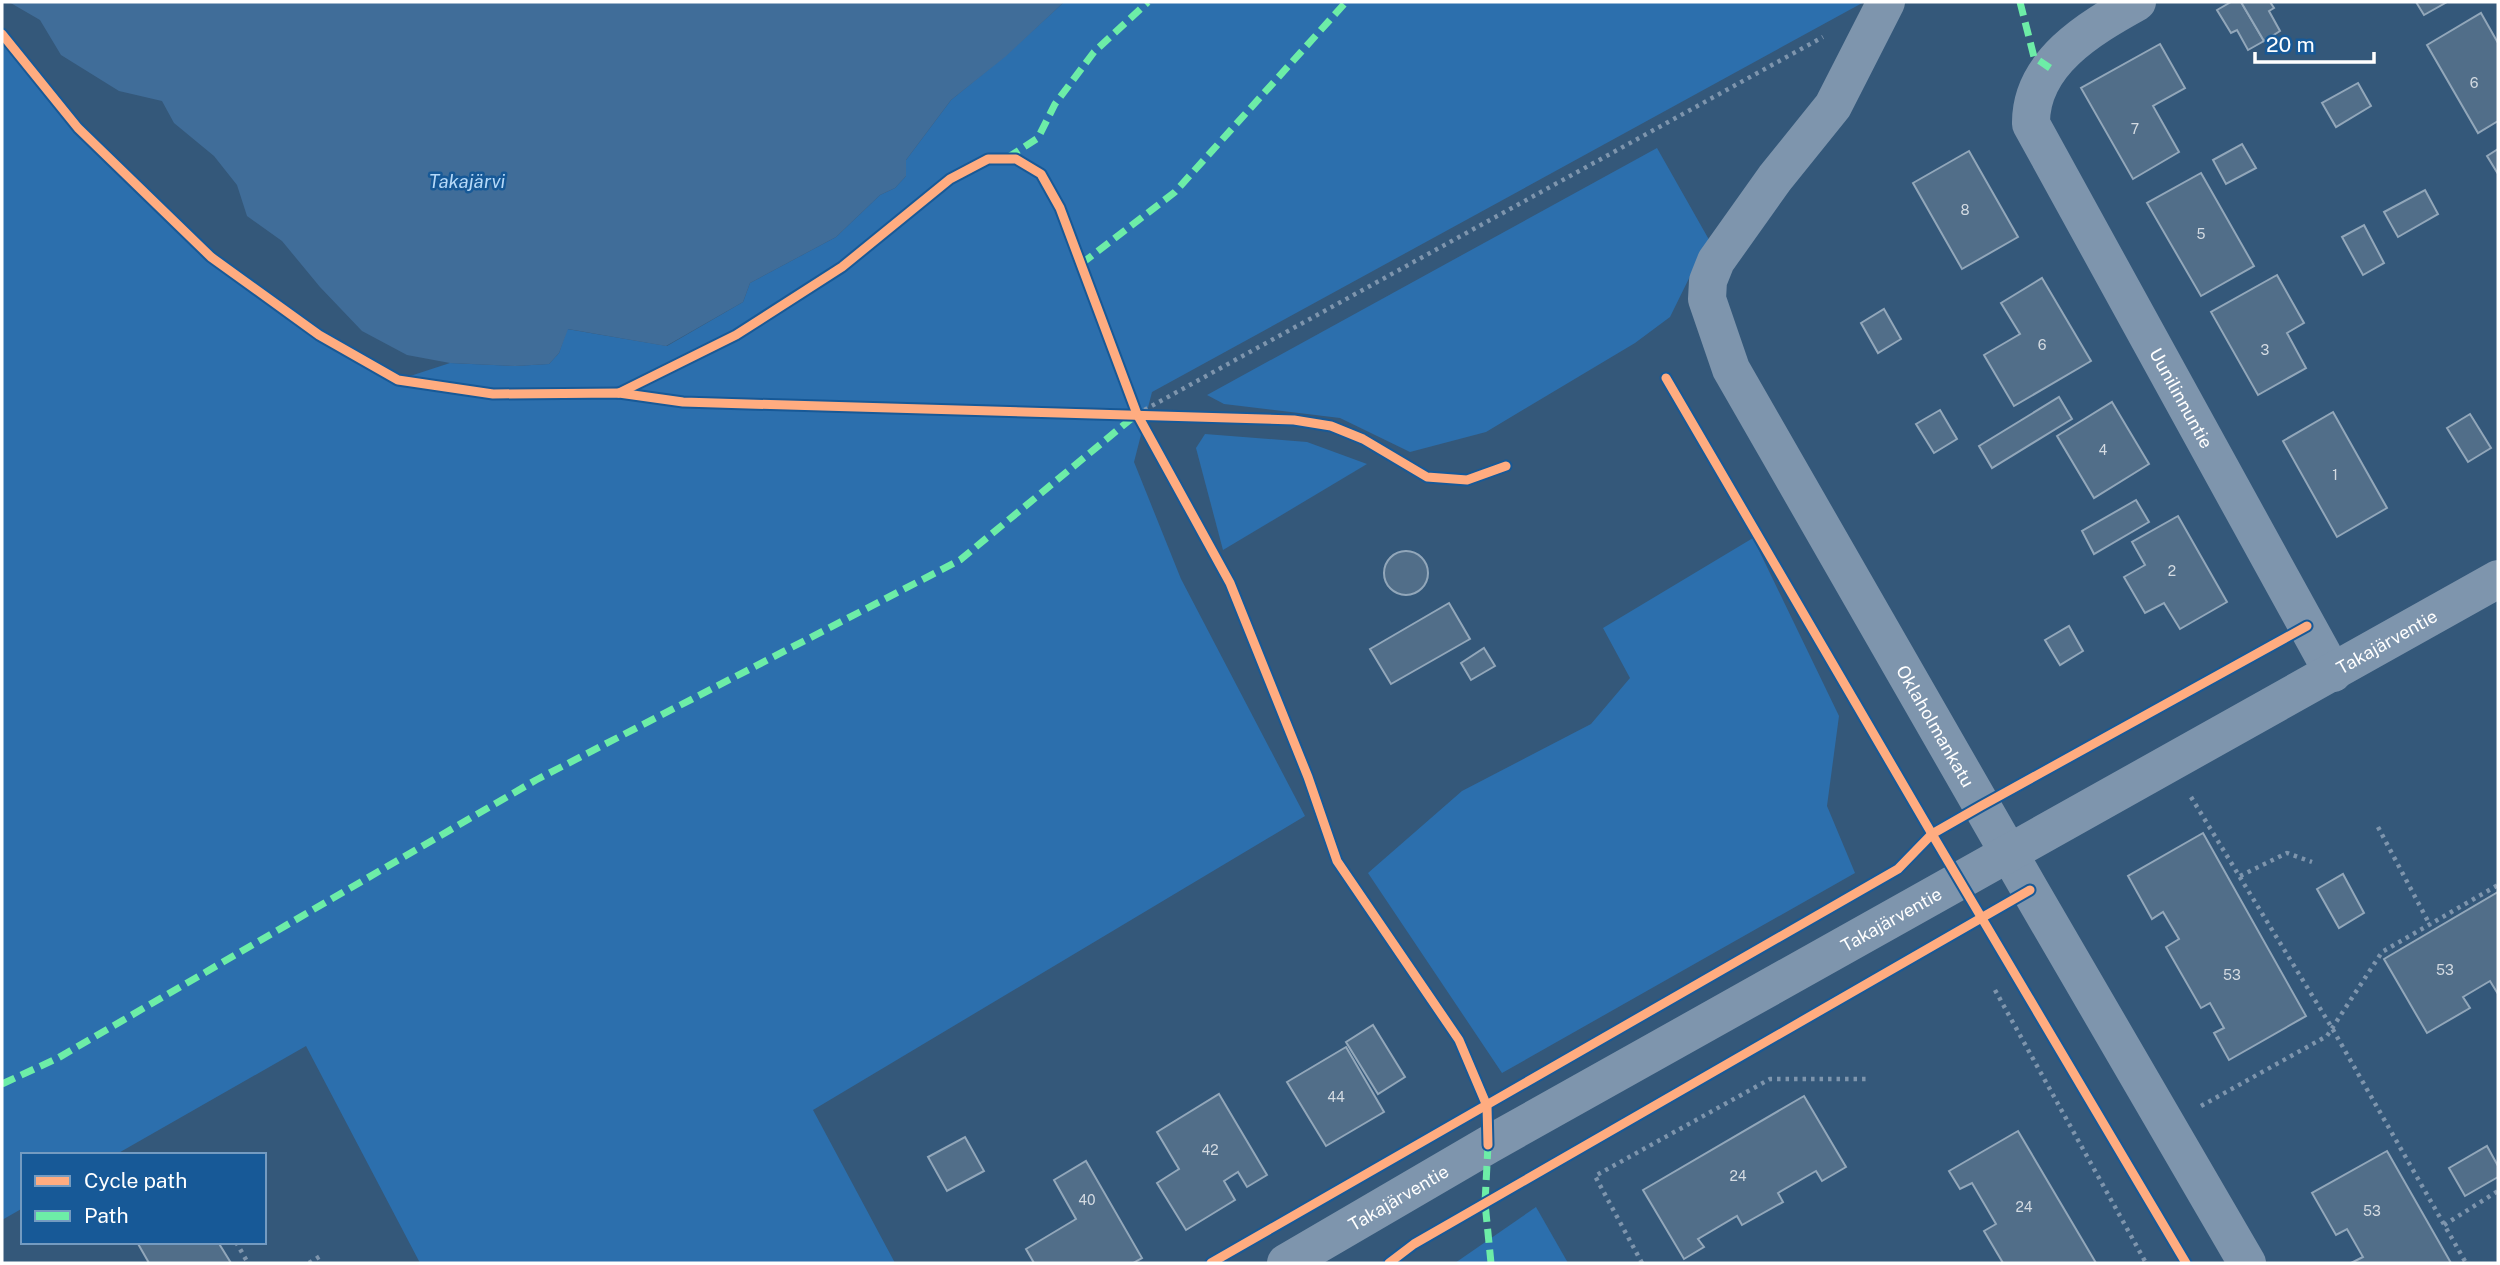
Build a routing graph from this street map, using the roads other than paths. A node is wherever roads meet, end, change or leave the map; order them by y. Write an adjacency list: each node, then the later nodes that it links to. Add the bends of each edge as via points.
1 (1886, 2): 5 (street, Oklaholmankatu, via 1833,106 1716,261 1707,299 1731,369)
2 (2137, 2): 4 (street, Uunilinnuntie, via 2091,27 2050,68 2033,102 2031,124)
3 (2498, 579): 4 (street, Takajärventie)
4 (2333, 673): 5 (street, Takajärventie)
5 (2008, 853): 6 (street, Takajärventie); 7 (street, Oklaholmankatu)
6 (1286, 1263)
7 (2247, 1263)

